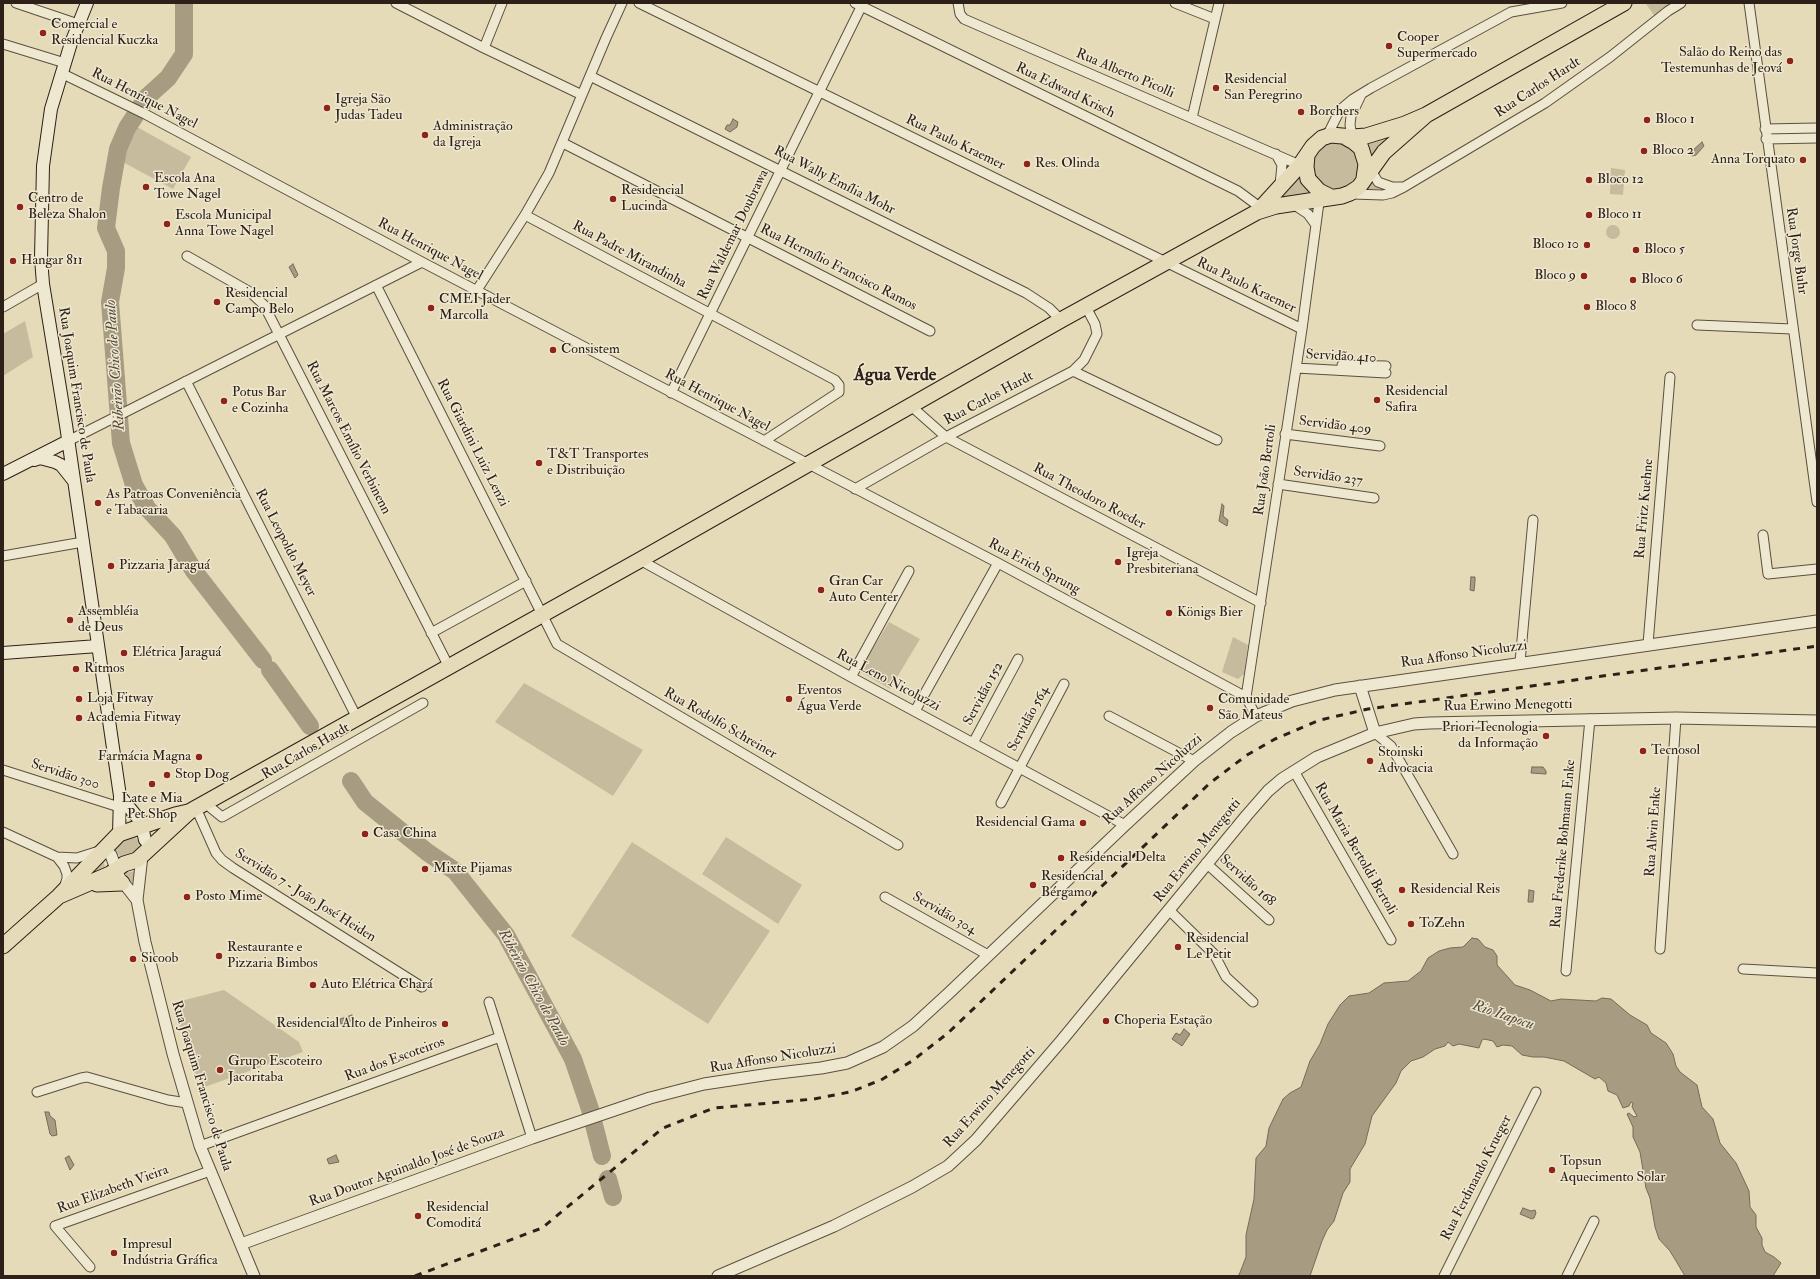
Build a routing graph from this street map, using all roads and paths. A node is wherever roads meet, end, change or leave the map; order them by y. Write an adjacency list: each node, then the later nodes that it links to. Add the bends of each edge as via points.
1 (16, 3): 16 (street)
2 (87, 3): 16 (main road, Rua Joaquim Francisco de Paula)
3 (396, 3): 18 (street)
4 (502, 3): 18 (street)
5 (622, 3): 20 (street)
6 (639, 3): 21 (street, Rua Paulo Kraemer)
7 (958, 3): 25 (street, Rua Alberto Picolli, via 964,19)
8 (1175, 3): 15 (street)
9 (1219, 3): 15 (street)
10 (1562, 3): 22 (street, via 1511,12)
11 (1624, 3): 24 (highway)
12 (1681, 3): 37 (street, Rua Carlos Hardt, via 1545,103)
13 (1749, 3): 27 (street, Rua Jorge Buhr)
14 (860, 4): 21 (street, Rua Waldemar Doubrawa); 42 (street, Rua Edward Krisch, via 1231,188 1245,196)
15 (1215, 19): 25 (street)
16 (78, 24): 19 (main road, Rua Joaquim Francisco de Paula)
17 (3, 44): 19 (street, Rua Henrique Nagel)
18 (484, 48): 23 (street)
19 (63, 68): 47 (street, Rua Henrique Nagel); 49 (main road, Rua Joaquim Francisco de Paula, via 51,109 43,166 40,221)
20 (590, 76): 23 (street); 36 (street, Rua Wally Emília Mohr)
21 (819, 92): 36 (street, Rua Waldemar Doubrawa); 48 (street, Rua Paulo Kraemer)
22 (1362, 94): 28 (street, via 1340,110); 30 (street, via 1351,116)
23 (582, 95): 32 (street)
24 (1426, 115): 30 (highway, via 1384,131); 35 (highway)
25 (1192, 118): 33 (street, Rua Alberto Picolli)
26 (1817, 128): 27 (street)
27 (1765, 129): 31 (street, Rua Jorge Buhr)
28 (1327, 136): 30 (highway, via 1336,135); 34 (highway, via 1313,146)
29 (1817, 138): 31 (street)
30 (1351, 139): 35 (highway, via 1361,148)
31 (1766, 139): 58 (street, Rua Jorge Buhr)
32 (563, 143): 43 (street); 45 (street, Rua Hermílio Francisco Ramos)
33 (1276, 154): 34 (street, Rua Alberto Picolli); 38 (street, via 1282,168)
34 (1305, 164): 38 (highway); 40 (highway, via 1309,181)
35 (1366, 168): 37 (street, via 1378,182 1392,187); 39 (highway, via 1357,189)
36 (781, 170): 45 (street, Rua Waldemar Doubrawa); 55 (street, Rua Wally Emília Mohr, via 1035,298)
37 (1404, 187): 39 (street, Rua Carlos Hardt, via 1383,195)
38 (1278, 191): 42 (highway)
39 (1348, 194): 40 (highway)
40 (1324, 195): 41 (highway); 44 (street, Rua João Bertoli)
41 (1290, 203): 42 (highway); 44 (street, via 1307,213)
42 (1259, 210): 48 (highway)
43 (525, 215): 51 (street); 54 (street, Rua Padre Mirandinha)
44 (1316, 225): 57 (street, Rua João Bertoli)
45 (748, 237): 54 (street, Rua Waldemar Doubrawa); 59 (street, Rua Hermílio Francisco Ramos)
46 (187, 256): 60 (street, Rua Marcos Emílio Verbinenn, via 258,298)
47 (422, 262): 50 (street); 51 (street, Rua Henrique Nagel)
48 (1167, 262): 53 (highway); 57 (street, Rua Paulo Kraemer)
49 (43, 284): 52 (street); 71 (main road, Rua Joaquim Francisco de Paula)
50 (376, 285): 60 (street); 90 (street, Rua Giardini Luiz Lenzi)
51 (477, 290): 66 (street, Rua Henrique Nagel)
52 (3, 307)
53 (1086, 307): 55 (highway); 63 (street, Rua Carlos Hardt, via 1097,334 1084,360)
54 (711, 314): 66 (street, Rua Waldemar Doubrawa); 72 (street, Rua Padre Mirandinha, via 835,380 839,385 839,392)
55 (1061, 320): 67 (highway)
56 (1697, 325): 58 (street)
57 (1302, 329): 61 (street, Rua João Bertoli)
58 (1792, 329): 81 (street, Rua Jorge Buhr)
59 (930, 330)
60 (279, 334): 65 (street); 94 (street, Rua Marcos Emílio Verbinenn)
61 (1296, 366): 62 (street); 68 (street, Rua João Bertoli)
62 (1386, 369)
63 (1073, 371): 69 (street, Rua Carlos Hardt); 70 (street)
64 (1670, 377): 95 (street, Rua Fritz Kuehne)
65 (186, 381): 71 (street); 109 (street, Rua Leopoldo Meyer)
66 (672, 393): 72 (street, Rua Henrique Nagel)
67 (911, 406): 69 (street, Rua Theodoro Roeder); 75 (highway)
68 (1285, 434): 73 (street, Servidão 409); 78 (street, Rua João Bertoli)
69 (946, 437): 79 (street, Rua Carlos Hardt); 91 (street, Rua Theodoro Roeder)
70 (1217, 440)
71 (68, 441): 74 (main road); 77 (main road, Rua Joaquim Francisco de Paula)
72 (764, 441): 75 (street, Rua Henrique Nagel)
73 (1380, 446)
74 (28, 461): 76 (main road); 77 (main road, via 40,458 55,462)
75 (807, 464): 79 (street, Rua Erich Sprung); 86 (highway)
76 (3, 474)
77 (74, 480): 84 (main road, Rua Joaquim Francisco de Paula)
78 (1278, 484): 80 (street, Servidão 237); 91 (street, Rua João Bertoli)
79 (856, 489): 87 (street, Rua Erich Sprung)
80 (1374, 498)
81 (1817, 502)
82 (1533, 520): 99 (street)
83 (1763, 535): 88 (street, via 1768,574)
84 (83, 542): 85 (street); 96 (main road, Rua Joaquim Francisco de Paula)
85 (3, 556)
86 (640, 560): 92 (highway); 101 (street, Rua Leno Nicoluzzi)
87 (998, 563): 104 (street, Rua Erich Sprung); 106 (street)
88 (1817, 569)
89 (909, 572): 101 (street)
90 (526, 581): 92 (street, Rua Giardini Luiz Lenzi); 94 (street)
91 (1261, 603): 104 (street, Rua João Bertoli)
92 (542, 614): 100 (highway); 125 (street, Rua Rodolfo Schreiner, via 557,644)
93 (1817, 621): 95 (street, Rua Affonso Nicoluzzi)
94 (431, 633): 100 (street, Rua Marcos Emílio Verbinenn)
95 (1648, 644): 99 (street, Rua Affonso Nicoluzzi)
96 (98, 646): 97 (main road); 119 (main road, Rua Joaquim Francisco de Paula)
97 (3, 653)
98 (1018, 659): 114 (street, Servidão 152)
99 (1520, 662): 103 (street, Rua Affonso Nicoluzzi)
100 (449, 666): 109 (highway)
101 (851, 677): 106 (street, Rua Leno Nicoluzzi)
102 (1064, 684): 116 (street, Servidão 564)
103 (1360, 686): 108 (street, Rua Affonso Nicoluzzi, via 1307,697); 113 (street)
104 (1246, 697): 108 (street)
105 (423, 703): 121 (street, Rua Carlos Hardt, via 222,817)
106 (915, 712): 114 (street, Rua Leno Nicoluzzi)
107 (1109, 716): 115 (street)
108 (1256, 716): 115 (street, Rua Affonso Nicoluzzi)
109 (357, 718): 121 (highway)
110 (1676, 718): 111 (street, Rua Erwino Menegotti); 112 (street, Rua Erwino Menegotti); 137 (street, Rua Alwin Enke)
111 (1590, 719): 113 (street, Rua Erwino Menegotti, via 1437,722 1414,724); 140 (street, Rua Frederike Bohmann Enke)
112 (1817, 721)
113 (1376, 733): 118 (street, Rua Erwino Menegotti, via 1316,757); 126 (street, via 1391,746)
114 (974, 743): 116 (street, Rua Leno Nicoluzzi)
115 (1194, 761): 122 (street, Rua Affonso Nicoluzzi)
116 (1019, 768): 120 (street, Servidão 564); 122 (street, Rua Leno Nicoluzzi)
117 (3, 770): 119 (street, Servidão 300)
118 (1294, 771): 128 (street, Rua Erwino Menegotti, via 1268,791); 135 (street, Rua Maria Bertoldi Bertoli)
119 (120, 801): 124 (main road, Rua Joaquim Francisco de Paula); 124 (main road, Rua Joaquim Francisco de Paula)
120 (1001, 803)
121 (197, 808): 124 (highway); 124 (highway); 142 (street, Servidão 7 - João José Heiden, via 216,854 222,860)
122 (1125, 825): 138 (street, Rua Affonso Nicoluzzi)
123 (3, 832): 127 (street)
124 (128, 843): 127 (street, via 77,858); 129 (highway, via 114,860); 130 (highway, via 80,873); 132 (street, Rua Joaquim Francisco de Paula)
125 (898, 845)
126 (1453, 854)
127 (57, 857): 130 (street, via 67,874)
128 (1206, 863): 133 (street, Rua Erwino Menegotti); 134 (street, Servidão 168)
129 (121, 872): 130 (highway); 132 (street)
130 (59, 896): 136 (highway)
131 (885, 897): 138 (street, Servidão 304)
132 (137, 900): 148 (street, Rua Joaquim Francisco de Paula, via 173,1054)
133 (1169, 910): 144 (street, via 1214,954 1226,977); 157 (street, Rua Erwino Menegotti, via 976,1140 952,1162 912,1187 852,1217)
134 (1269, 920)
135 (1391, 940)
136 (3, 946)
137 (1660, 949)
138 (988, 956): 149 (street, Rua Affonso Nicoluzzi, via 898,1038 866,1056 821,1068 735,1079 684,1089)
139 (1743, 969): 141 (street)
140 (1566, 971)
141 (1817, 973)
142 (422, 987)
143 (489, 1002): 145 (street)
144 (1253, 1002)
145 (500, 1037): 150 (street); 151 (street, Rua dos Escoteiros)
146 (37, 1092): 148 (street, via 87,1077 168,1100)
147 (1536, 1092): 158 (street, Rua Ferdinando Krueger)
148 (188, 1103): 151 (street, Rua Joaquim Francisco de Paula)
149 (584, 1120): 150 (street, Rua Doutor Aguinaldo José de Souza)
150 (532, 1138): 154 (street, Rua Doutor Aguinaldo José de Souza)
151 (200, 1146): 152 (street, Rua Joaquim Francisco de Paula)
152 (210, 1171): 154 (street, Rua Joaquim Francisco de Paula); 155 (street, Rua Elizabeth Vieira, via 55,1226)
153 (1594, 1221): 159 (street)
154 (241, 1244): 156 (street, Rua Joaquim Francisco de Paula)
155 (90, 1267)
156 (254, 1276)
157 (718, 1276)
158 (1444, 1276)
159 (1567, 1276)

